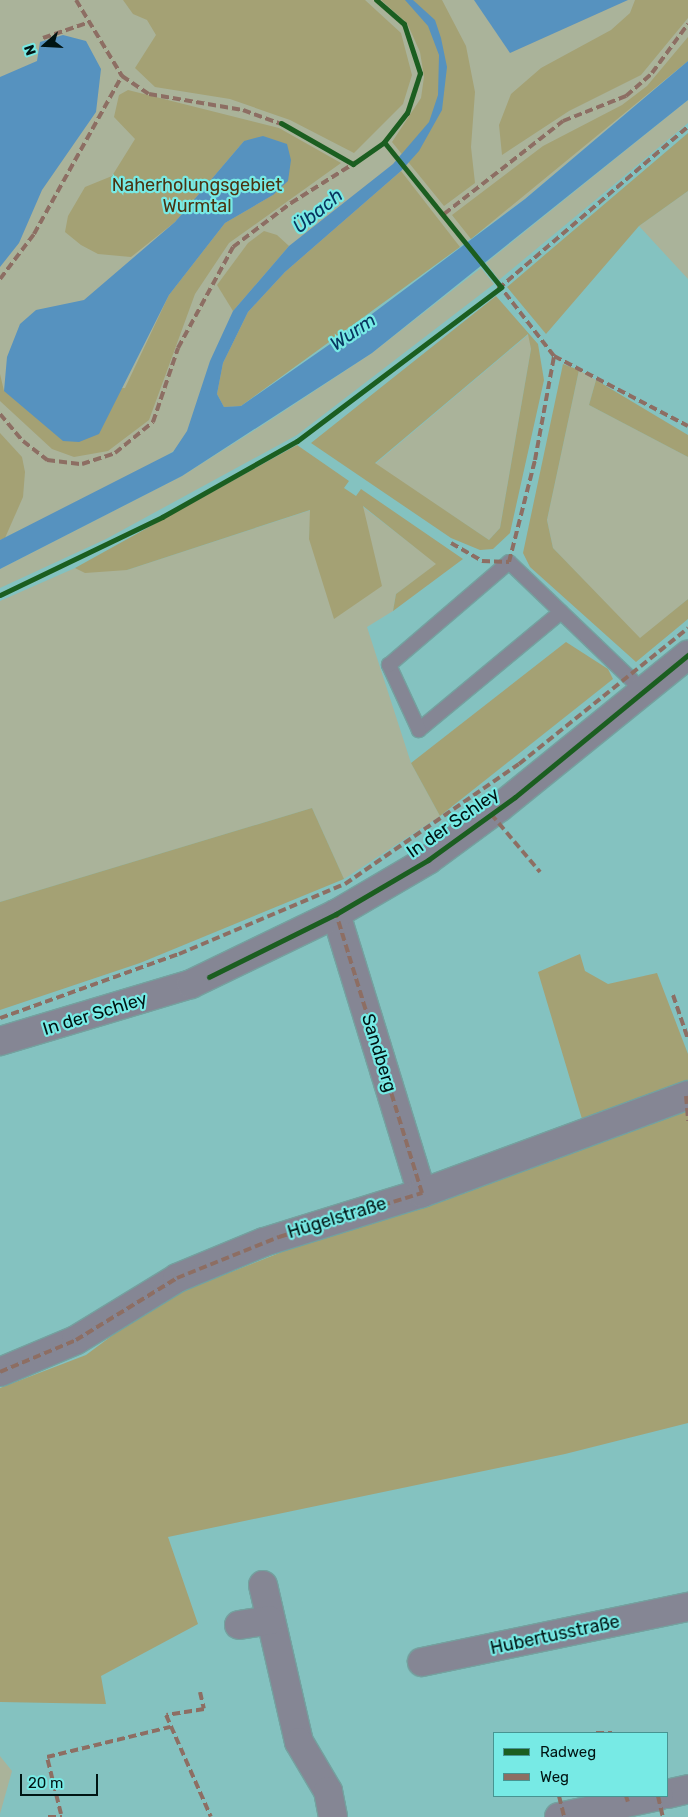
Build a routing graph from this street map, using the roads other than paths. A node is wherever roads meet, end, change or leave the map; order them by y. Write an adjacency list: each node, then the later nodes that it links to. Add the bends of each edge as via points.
1 (561, 612): 1 (lane, via 509,562 389,665 419,730); 3 (lane)
2 (688, 655): 3 (street, In der Schley)
3 (642, 691): 4 (street, In der Schley, via 500,808 428,860)
4 (336, 914): 5 (street, In der Schley, via 191,984); 7 (street, Sandberg)
5 (0, 1041)
6 (688, 1095): 7 (street, Hügelstraße)
7 (422, 1193): 8 (street, Hügelstraße, via 279,1237 177,1278 76,1340)
8 (0, 1372)
9 (263, 1585): 11 (street)
10 (688, 1607): 13 (street, Hubertusstraße)
11 (270, 1620): 12 (street); 17 (street, via 299,1742 328,1791)
12 (239, 1625)
13 (422, 1662)
14 (688, 1789): 15 (street)
15 (668, 1794)
16 (653, 1797): 18 (street)
17 (333, 1817)
18 (559, 1817)

